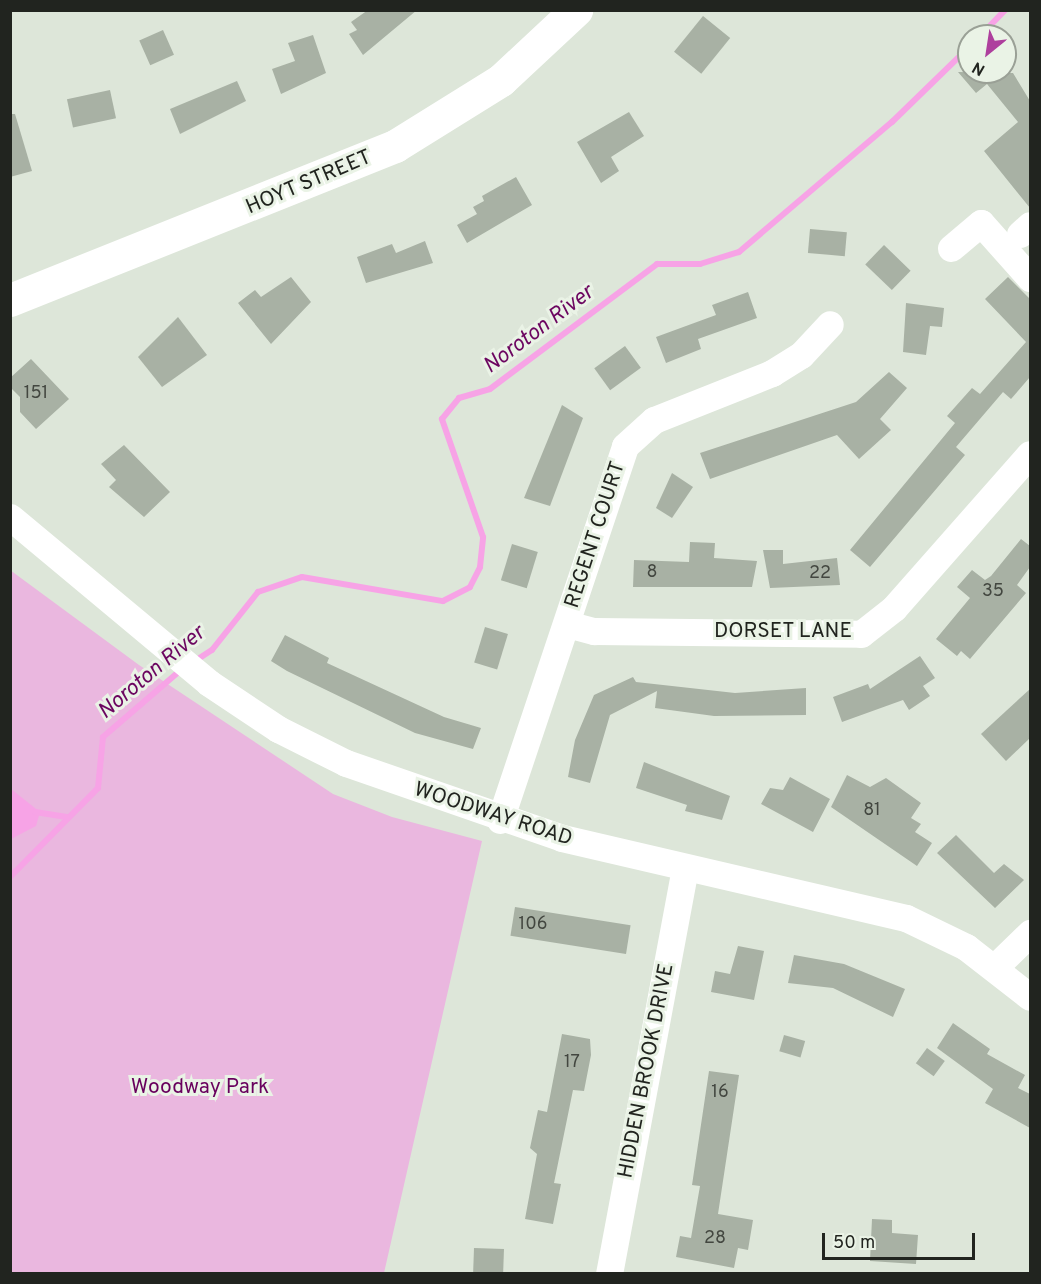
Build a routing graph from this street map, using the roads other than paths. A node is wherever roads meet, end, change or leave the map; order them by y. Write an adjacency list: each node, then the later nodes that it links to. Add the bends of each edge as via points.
1 (576, 10): 4 (main road, HOYT STREET, via 501,80 404,141)
2 (951, 248): 3 (street, via 981,223)
3 (1030, 278)
4 (10, 300)
5 (830, 324): 8 (street, REGENT COURT, via 801,355 772,374 636,432 612,474)
6 (1030, 454): 8 (street, DORSET LANE, via 894,608 861,634 594,631)
7 (10, 517): 9 (street, WOODWAY ROAD, via 198,674 304,743)
8 (567, 624): 9 (street, REGENT COURT)
9 (500, 820): 10 (street, WOODWAY ROAD)
10 (686, 869): 12 (street, WOODWAY ROAD, via 906,918); 14 (street, HIDDEN BROOK DRIVE)
11 (1030, 933): 12 (street)
12 (994, 967): 13 (street, WOODWAY ROAD)
13 (1030, 997)
14 (609, 1274)

